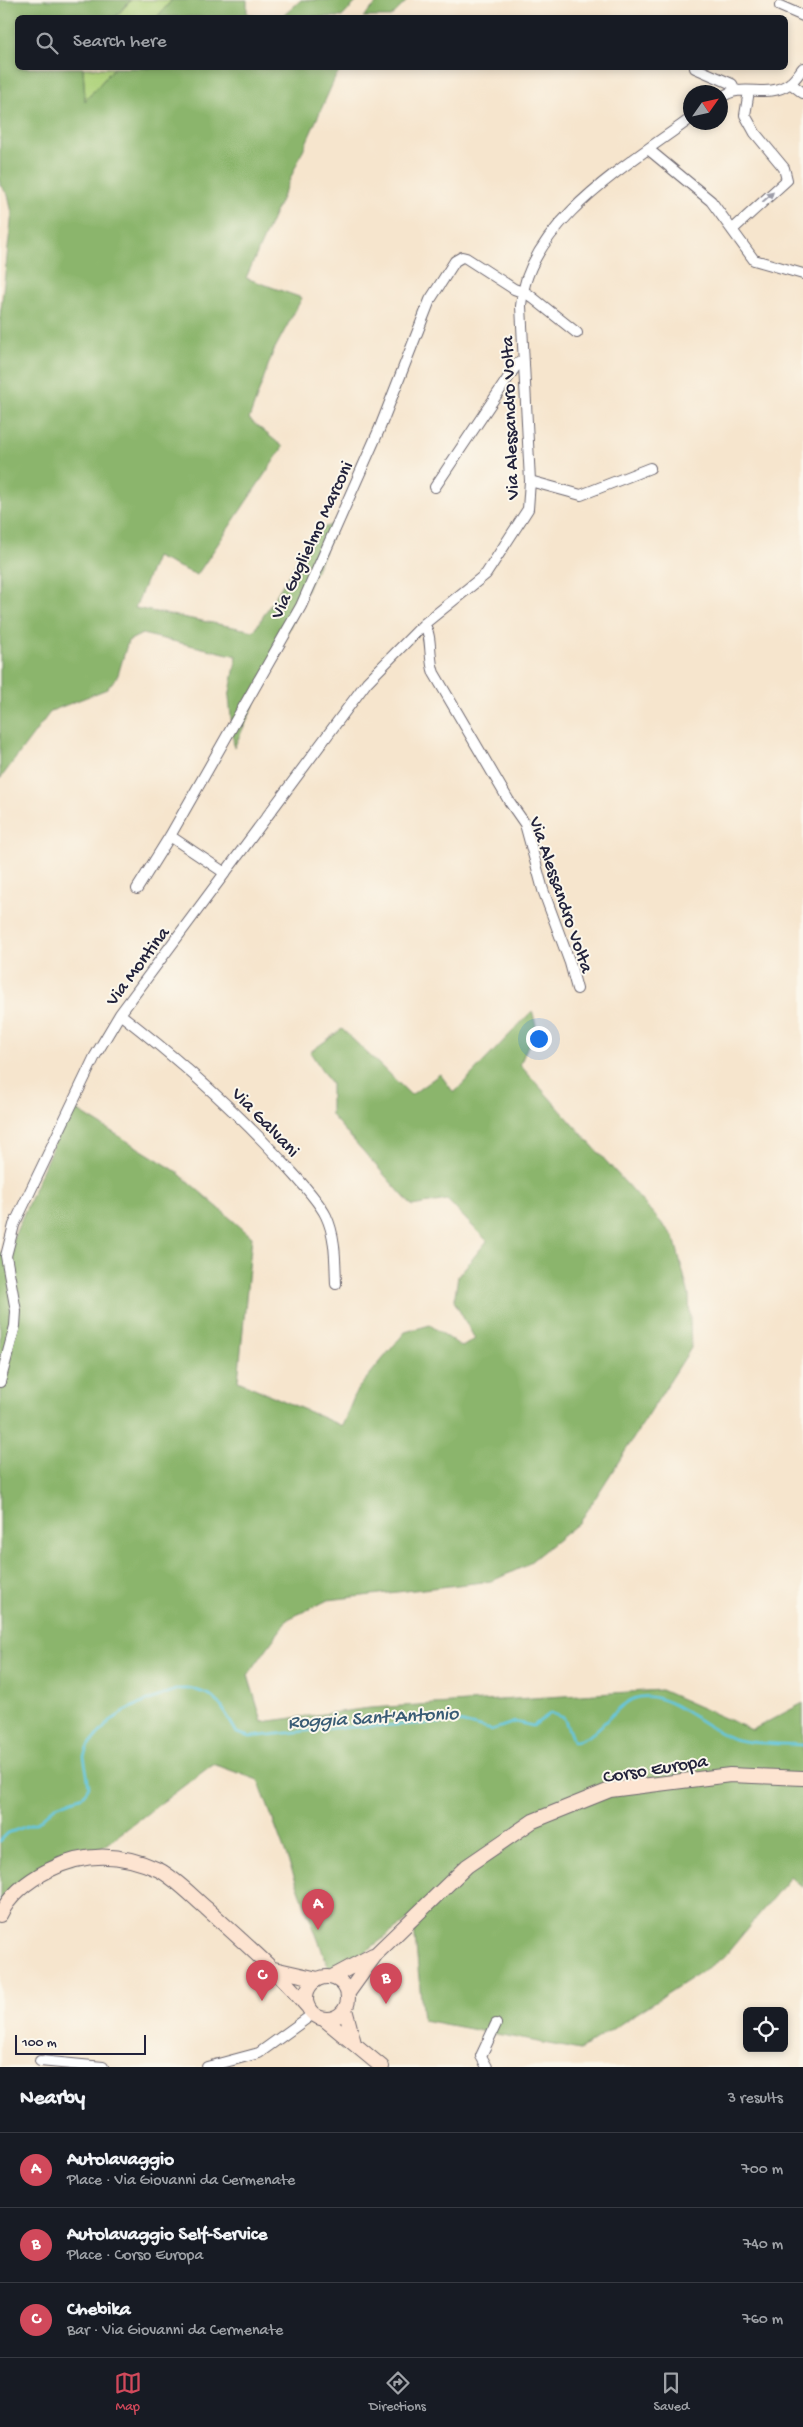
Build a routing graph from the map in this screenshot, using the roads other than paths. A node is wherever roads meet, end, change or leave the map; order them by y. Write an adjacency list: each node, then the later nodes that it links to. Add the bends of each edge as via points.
1 (780, 6): 2 (street)
2 (803, 16)
3 (803, 68): 5 (street)
4 (700, 70): 6 (street, via 732,84)
5 (790, 83): 7 (street, via 770,91); 8 (street)
6 (735, 90): 7 (street); 9 (street)
7 (749, 91): 12 (street, one-way to 7, via 787,180 784,168 744,116)
8 (803, 93)
9 (728, 94)
10 (683, 124): 11 (street, Via Alessandro Volta)
11 (648, 149): 12 (street, via 701,191); 14 (street, Via Alessandro Volta, via 612,175 561,221 530,271)
12 (732, 230): 13 (street, via 754,260)
13 (803, 274)
14 (522, 292): 15 (street); 16 (street, Via Alessandro Volta); 21 (street, Via Guglielmo Marconi, via 462,257 455,261 435,292 380,430 301,606)
15 (577, 333)
16 (524, 362): 18 (street, Via Alessandro Volta); 19 (street, via 518,363)
17 (650, 468): 18 (street, via 581,495)
18 (530, 481): 20 (street, Via Alessandro Volta, via 528,509 486,574)
19 (435, 487)
20 (424, 624): 22 (street, Via Montina, via 367,682); 24 (street, Via Alessandro Volta, via 434,673 525,824)
21 (170, 836): 22 (street); 23 (street, Via Guglielmo Marconi)
22 (225, 873): 25 (street, Via Montina)
23 (137, 889)
24 (577, 989)
25 (120, 1014): 26 (street, Via Galvani, via 196,1075 292,1172 326,1216 335,1248); 27 (street, Via Montina, via 94,1056 14,1225 6,1256 16,1311 15,1326)
26 (336, 1284)
27 (0, 1382)
28 (803, 1778): 30 (main road, Corso Europa, via 730,1775 610,1790 533,1821 467,1866)
29 (0, 1915): 31 (main road, via 5,1904 29,1880 60,1864 92,1855 126,1859 160,1871)
30 (376, 1954): 32 (main road); 33 (main road, Corso Europa)
31 (274, 1969): 32 (main road); 35 (main road)
32 (325, 1978): 33 (main road, via 344,1984); 35 (main road, via 309,1987 306,1997)
33 (348, 1993): 34 (main road)
34 (345, 2010): 35 (main road, via 336,2017); 37 (main road)
35 (315, 2013): 37 (main road); 40 (street, via 259,2053)
36 (496, 2024): 42 (street, via 481,2056)
37 (354, 2042): 41 (main road)
38 (40, 2061): 39 (street)
39 (103, 2067)
40 (208, 2067)
41 (382, 2067)
42 (487, 2067)

